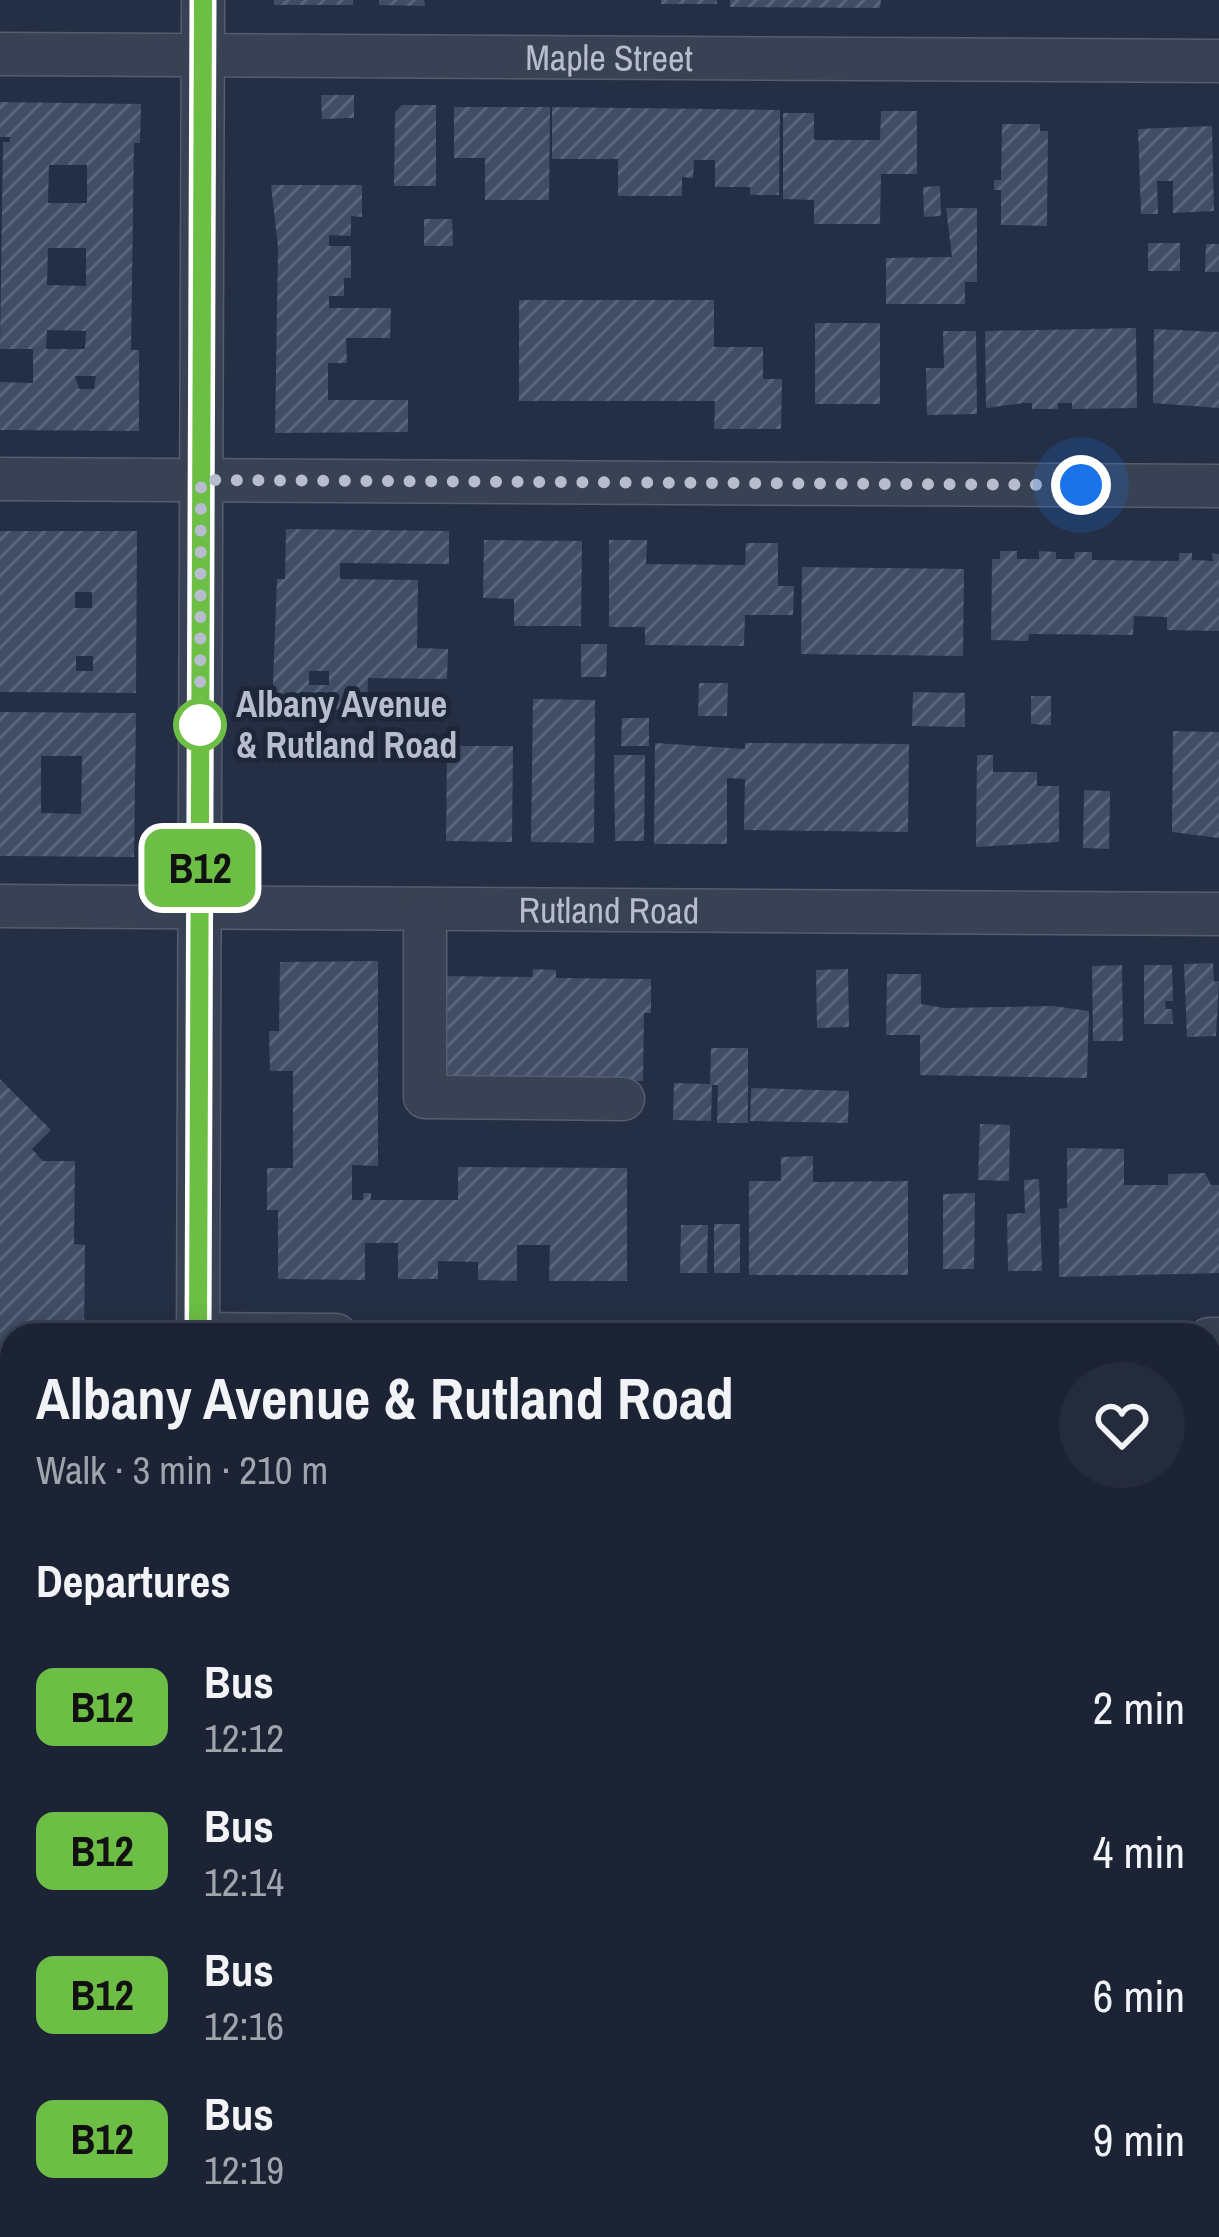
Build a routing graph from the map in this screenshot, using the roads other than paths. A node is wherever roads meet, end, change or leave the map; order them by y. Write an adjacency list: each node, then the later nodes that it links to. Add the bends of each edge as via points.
1 (203, 0): 3 (street)
2 (0, 54): 3 (street, Maple Street)
3 (204, 55): 4 (street, Maple Street); 6 (street)
4 (1219, 61)
5 (0, 479): 6 (street)
6 (201, 480): 7 (street); 9 (street)
7 (1219, 486)
8 (0, 906): 9 (street, Rutland Road)
9 (200, 907): 10 (street, Rutland Road); 13 (street)
10 (425, 909): 11 (street, Rutland Road); 12 (street, via 425,1096)
11 (1219, 914)
12 (623, 1099)
13 (198, 1323)

